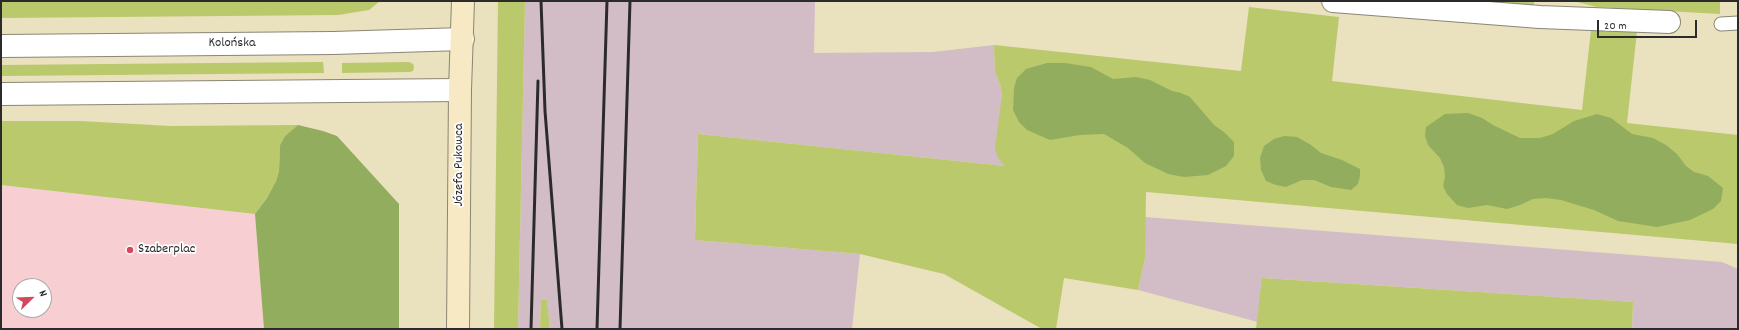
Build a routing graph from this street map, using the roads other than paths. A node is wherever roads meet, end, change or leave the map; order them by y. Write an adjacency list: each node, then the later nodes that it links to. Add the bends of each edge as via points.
1 (463, 1): 7 (street, Józefa Pukowca)
2 (1333, 1): 3 (street)
3 (1541, 9): 4 (street)
4 (1669, 22)
5 (1721, 24): 6 (lane)
6 (1738, 24)
7 (462, 39): 8 (street, Kolońska, via 333,43); 9 (street, Józefa Pukowca)
8 (1, 46)
9 (460, 90): 10 (street); 11 (street, Józefa Pukowca)
10 (1, 94)
11 (458, 329)

